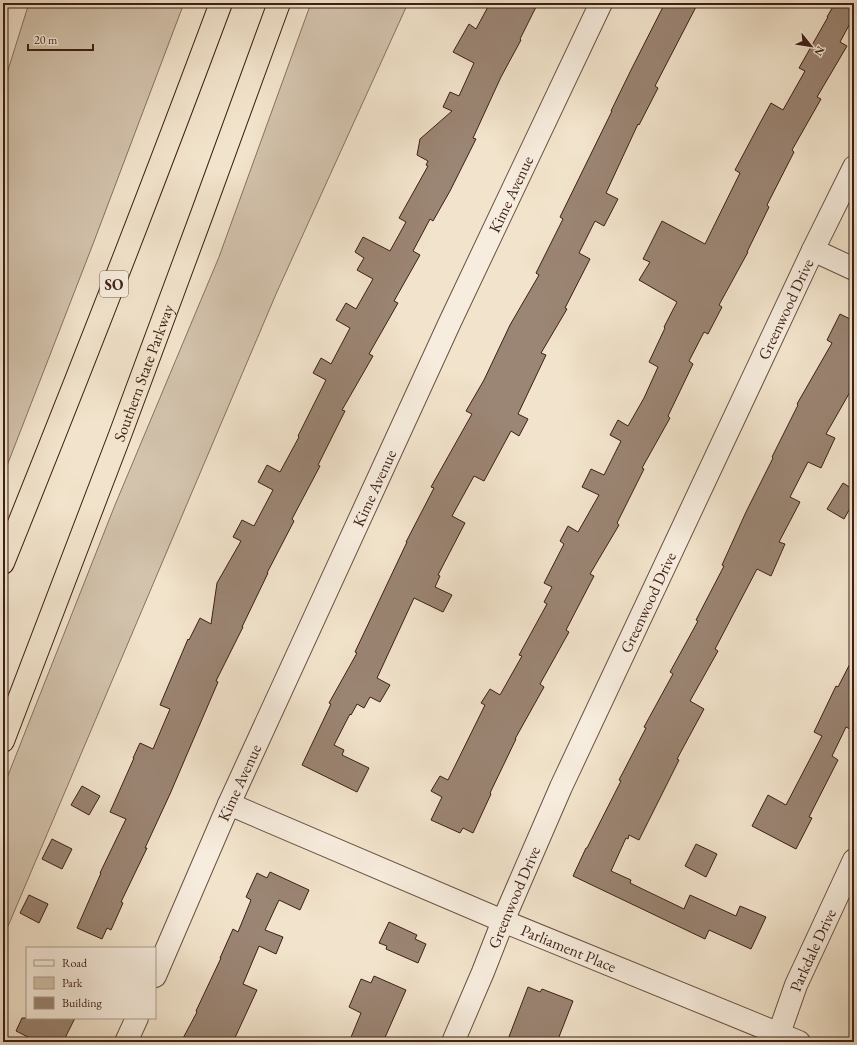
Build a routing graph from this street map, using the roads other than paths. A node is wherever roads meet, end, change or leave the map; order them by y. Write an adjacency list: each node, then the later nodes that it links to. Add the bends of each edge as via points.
1 (221, 3): 7 (highway, SO, via 109,298)
2 (279, 3): 8 (highway, Southern State Parkway, via 115,448)
3 (601, 3): 9 (street, Kime Avenue, via 450,322)
4 (854, 167): 5 (street, Greenwood Drive)
5 (813, 250): 6 (street); 11 (street, Greenwood Drive, via 561,787)
6 (854, 269)
7 (3, 563)
8 (3, 742)
9 (229, 804): 11 (street, Parliament Place); 12 (street, Kime Avenue)
10 (854, 860): 14 (street, Parkdale Drive, via 796,985)
11 (503, 921): 14 (street, Parliament Place); 16 (street, Greenwood Drive)
12 (156, 974)
13 (137, 1019): 15 (street)
14 (777, 1038): 17 (street, Parliament Place)
15 (126, 1042)
16 (453, 1042)
17 (799, 1042)

